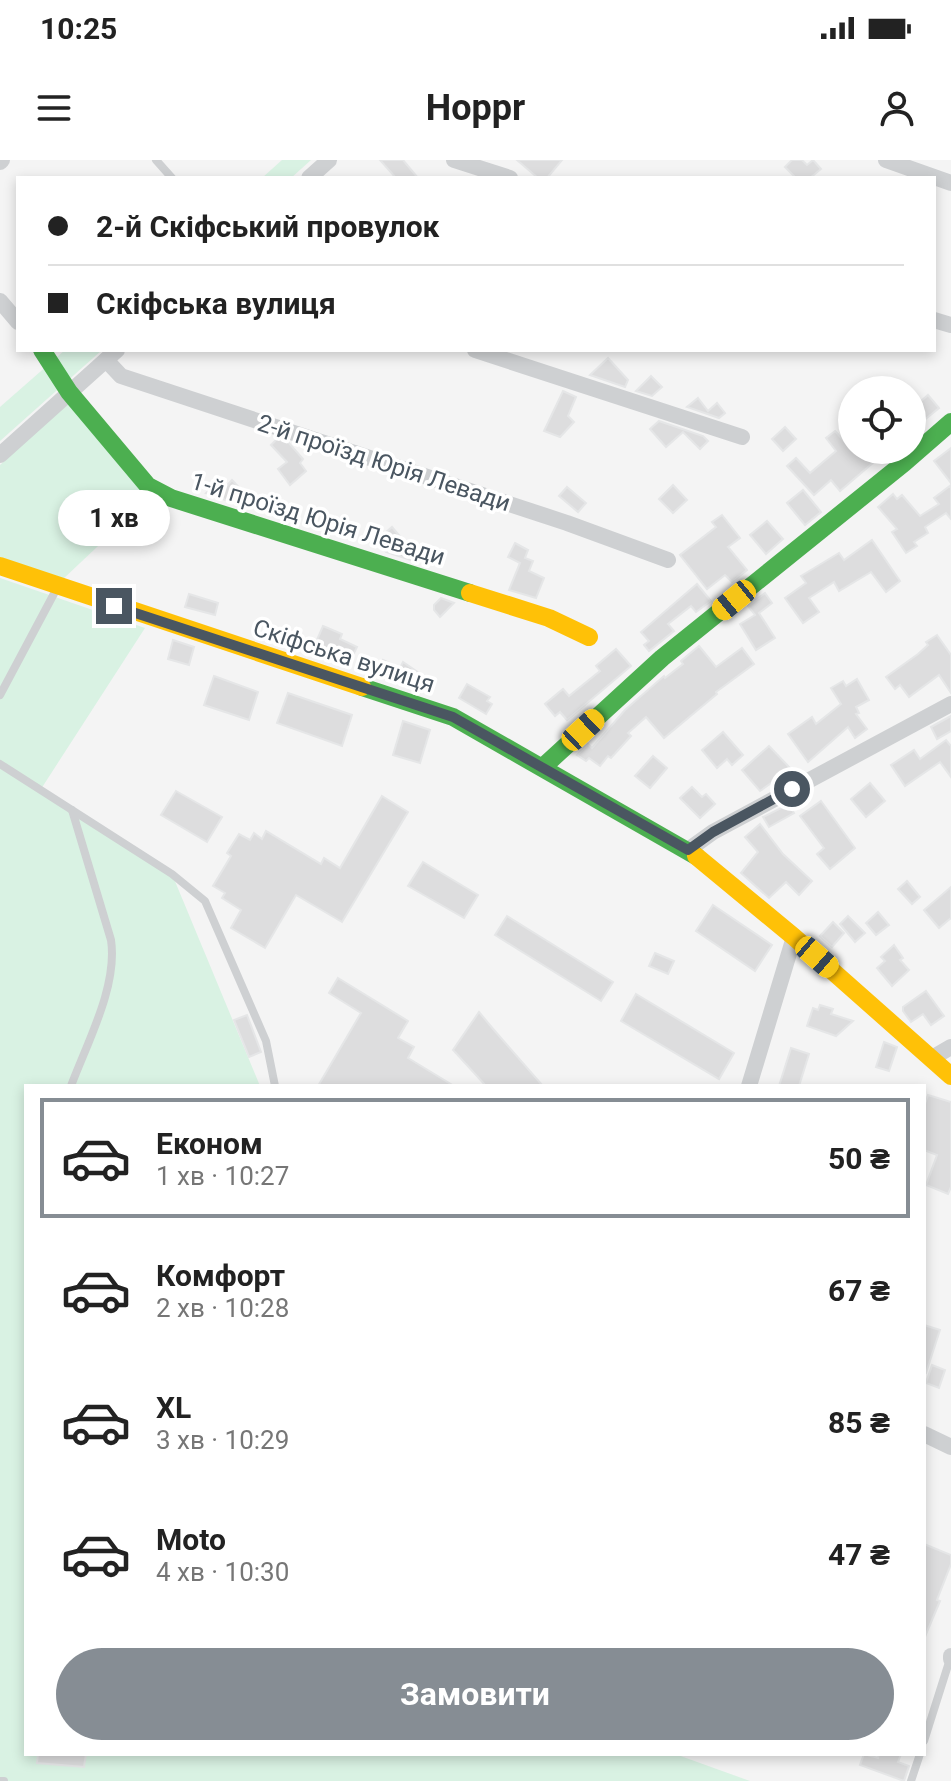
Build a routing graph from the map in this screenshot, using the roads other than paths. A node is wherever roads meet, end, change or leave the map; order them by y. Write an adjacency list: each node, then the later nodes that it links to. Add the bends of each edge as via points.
1 (156, 160): 5 (lane)
2 (329, 160): 6 (street)
3 (454, 160): 7 (street)
4 (886, 160): 8 (street)
5 (170, 176)
6 (311, 176)
7 (504, 176)
8 (931, 176)
9 (0, 301): 10 (street)
10 (16, 320)
11 (44, 352): 14 (street, 1-й проїзд Юрія Левади)
12 (481, 352): 16 (street)
13 (112, 355): 14 (street); 18 (street, 2-й проїзд Юрія Левади, via 121,376)
14 (69, 392): 17 (street); 21 (street, 1-й проїзд Юрія Левади, via 148,486 171,498 549,618)
15 (951, 422): 25 (street, via 662,658)
16 (742, 437)
17 (0, 455)
18 (668, 560)
19 (0, 566): 20 (street, Скіфська вулиця)
20 (57, 587): 22 (lane); 25 (street, Скіфська вулиця, via 453,717)
21 (589, 637)
22 (0, 695)
23 (951, 704): 27 (street)
24 (0, 764): 26 (lane)
25 (543, 767): 27 (street, Скіфська вулиця)
26 (72, 809): 32 (lane, via 114,958); 33 (lane, via 205,901 266,1041)
27 (688, 850): 28 (street, Скіфська вулиця)
28 (794, 937): 30 (street, Скіфська вулиця); 34 (street)
29 (951, 1047): 30 (street)
30 (932, 1058): 31 (street, Скіфська вулиця)
31 (951, 1076)
32 (72, 1084)
33 (275, 1084)
34 (750, 1084)
35 (926, 1435): 36 (street)
36 (951, 1447)
37 (951, 1658): 38 (lane)
38 (926, 1735)
39 (919, 1756): 40 (lane)
40 (911, 1781)

